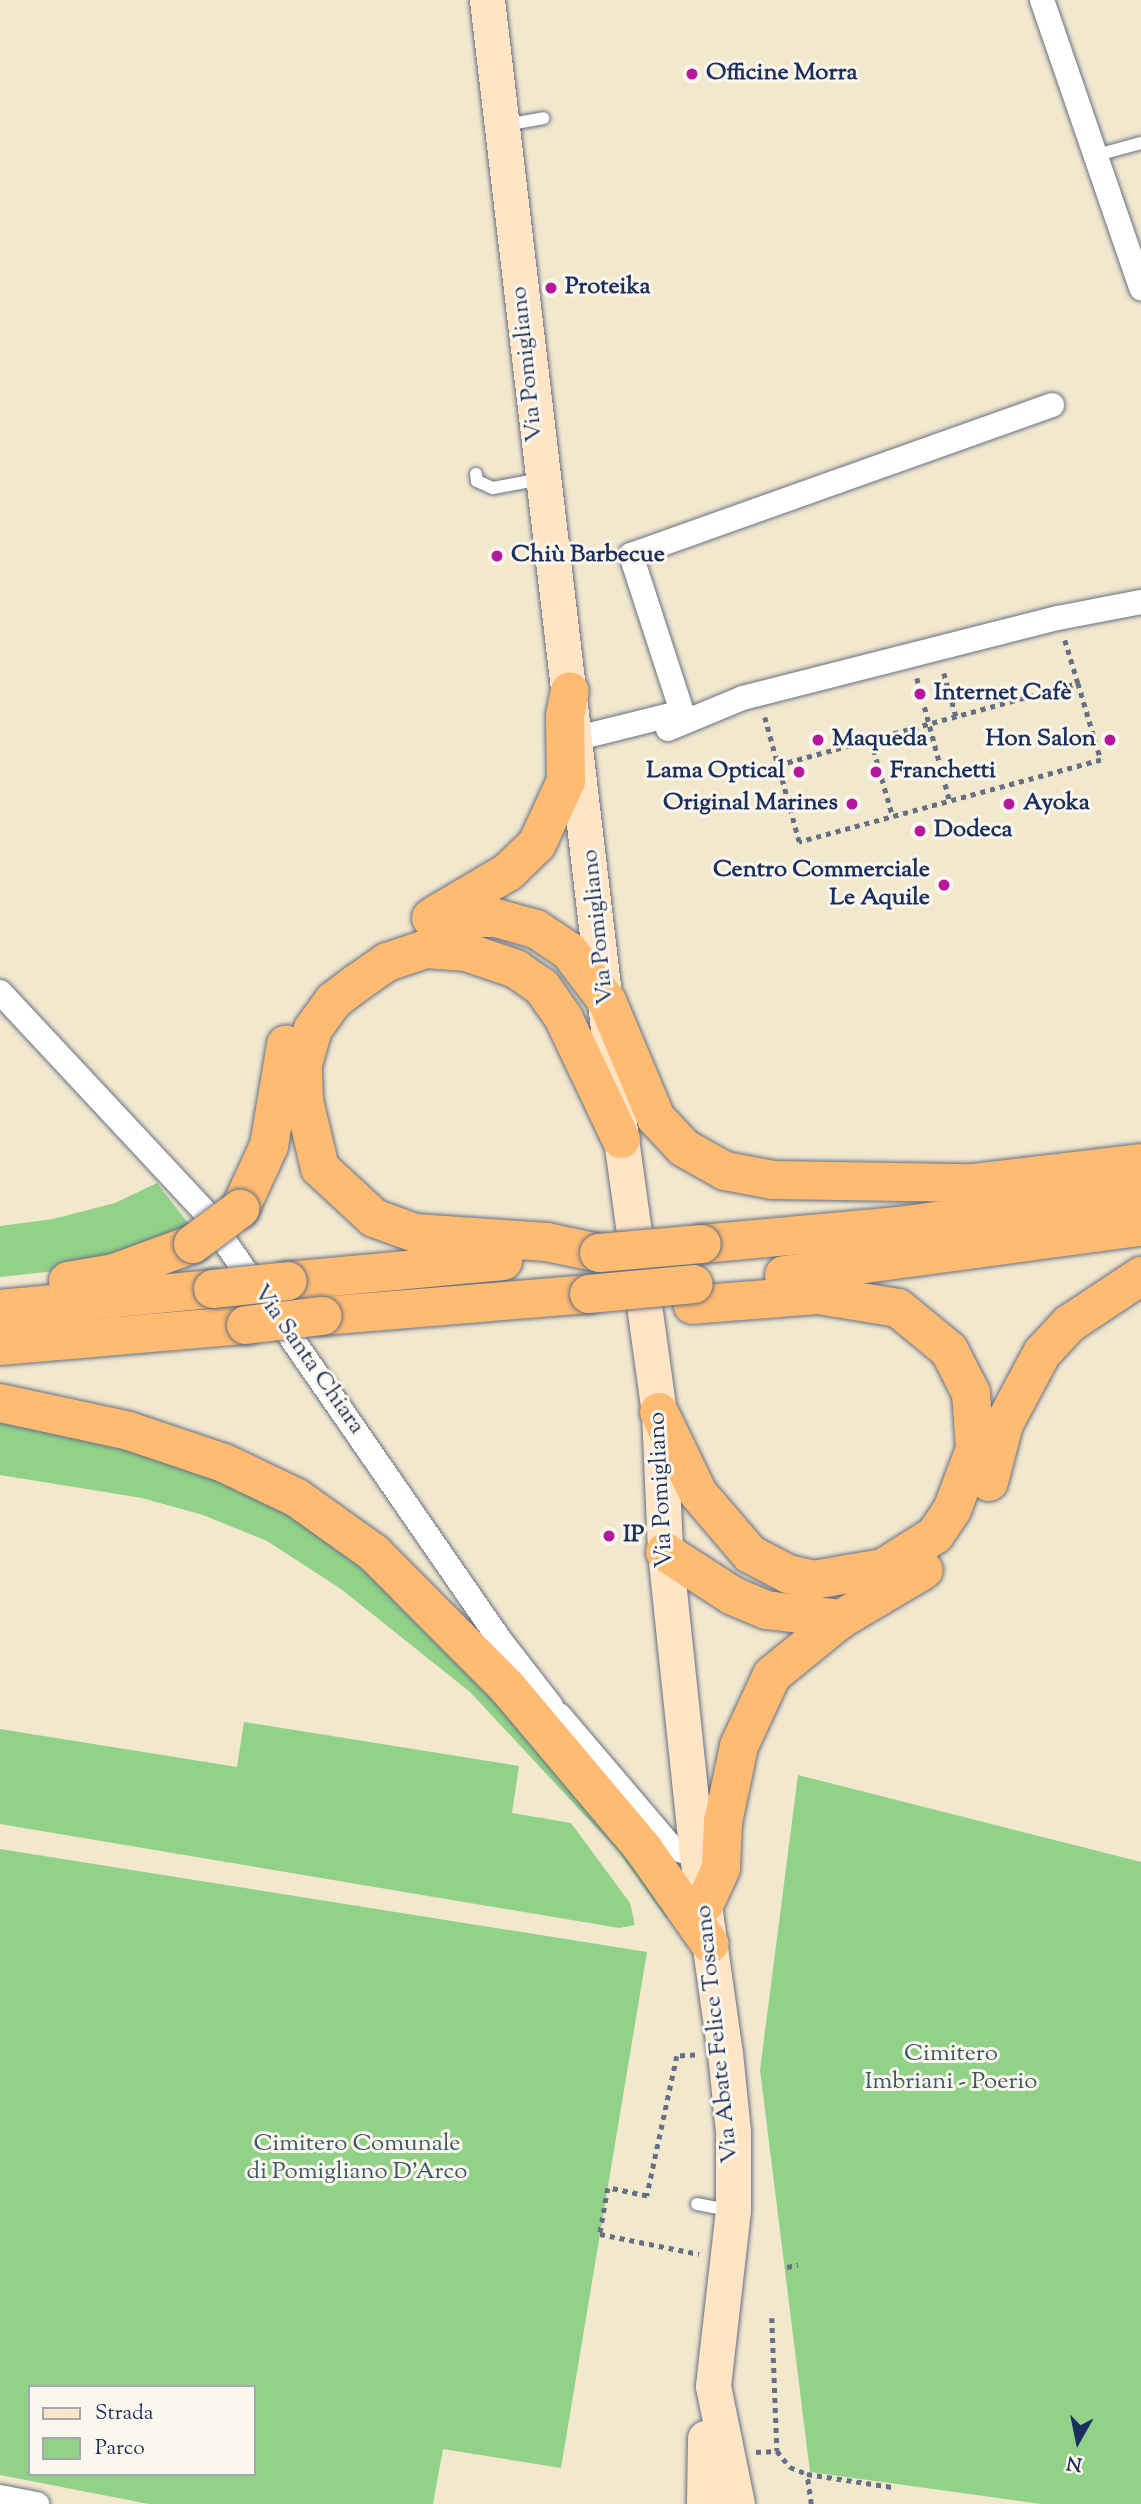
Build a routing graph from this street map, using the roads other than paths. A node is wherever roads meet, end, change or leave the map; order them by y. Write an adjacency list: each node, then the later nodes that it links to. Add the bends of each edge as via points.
1 (487, 0): 4 (main road, Via Pomigliano)
2 (1042, 0): 6 (street)
3 (542, 118): 4 (lane)
4 (502, 126): 10 (main road, Via Pomigliano)
5 (1141, 144): 6 (lane)
6 (1097, 155): 7 (street)
7 (1141, 288)
8 (1052, 405): 15 (street, via 631,555 682,712)
9 (476, 474): 10 (lane, via 478,481 493,488)
10 (542, 479): 14 (main road, Via Pomigliano)
11 (1141, 589): 12 (street)
12 (1107, 598)
13 (1141, 602): 15 (street, via 1058,618 743,698 686,725 622,740)
14 (570, 691): 15 (main road, Via Pomigliano); 16 (highway, via 565,716 566,780 537,844 509,872)
15 (578, 738): 18 (main road, Via Pomigliano)
16 (431, 918): 18 (highway, via 496,918 536,929 569,951); 25 (highway, bridge, via 360,952 331,976 288,1034 269,1146 240,1209 193,1244 114,1272)
17 (0, 992): 33 (street, Via Santa Chiara, via 203,1210 500,1640)
18 (607, 1001): 19 (main road, Via Pomigliano); 20 (highway, via 656,1118 684,1148 725,1171 773,1180 972,1183)
19 (621, 1139): 23 (highway, via 564,1019 542,987 516,969 466,952 426,949 387,962 333,1001 313,1030 303,1064 304,1101 320,1168 374,1218 415,1233 547,1242); 30 (main road, Via Pomigliano)
20 (1141, 1163)
21 (1141, 1193): 23 (highway, bridge, via 906,1225)
22 (1141, 1227): 26 (highway)
23 (600, 1253): 27 (highway, bridge)
24 (1141, 1276): 32 (highway, via 1069,1324 1042,1353 1004,1424 979,1512 964,1537 943,1558)
25 (0, 1289)
26 (693, 1294): 28 (highway, bridge, via 589,1303 474,1321 380,1311); 30 (highway, via 818,1295 898,1308 949,1350 971,1393 975,1450 952,1510 935,1535 883,1568 813,1580 788,1574 742,1546 698,1493)
27 (0, 1308)
28 (0, 1346)
29 (0, 1403): 34 (highway, via 129,1431 224,1463 297,1498 374,1553 434,1609)
30 (659, 1412): 31 (main road, Via Pomigliano)
31 (665, 1552): 32 (highway, via 733,1596 766,1609); 35 (main road, Via Pomigliano)
32 (841, 1619): 36 (highway, via 772,1675 753,1714 739,1746 723,1822 721,1868)
33 (551, 1706): 34 (street, Via Santa Chiara); 35 (street, via 672,1849)
34 (569, 1760): 37 (highway, via 642,1847)
35 (697, 1855): 36 (main road, Via Abate Felice Toscano)
36 (705, 1903): 37 (main road, Via Abate Felice Toscano)
37 (710, 1944): 39 (main road, Via Abate Felice Toscano, via 733,2132)
38 (697, 2204): 39 (lane)
39 (733, 2210): 40 (main road, Via Abate Felice Toscano)
40 (713, 2386): 43 (main road, via 704,2444); 44 (main road, Via Abate Felice Toscano)
41 (0, 2497): 42 (street)
42 (37, 2504)
43 (704, 2504)
44 (737, 2504)

